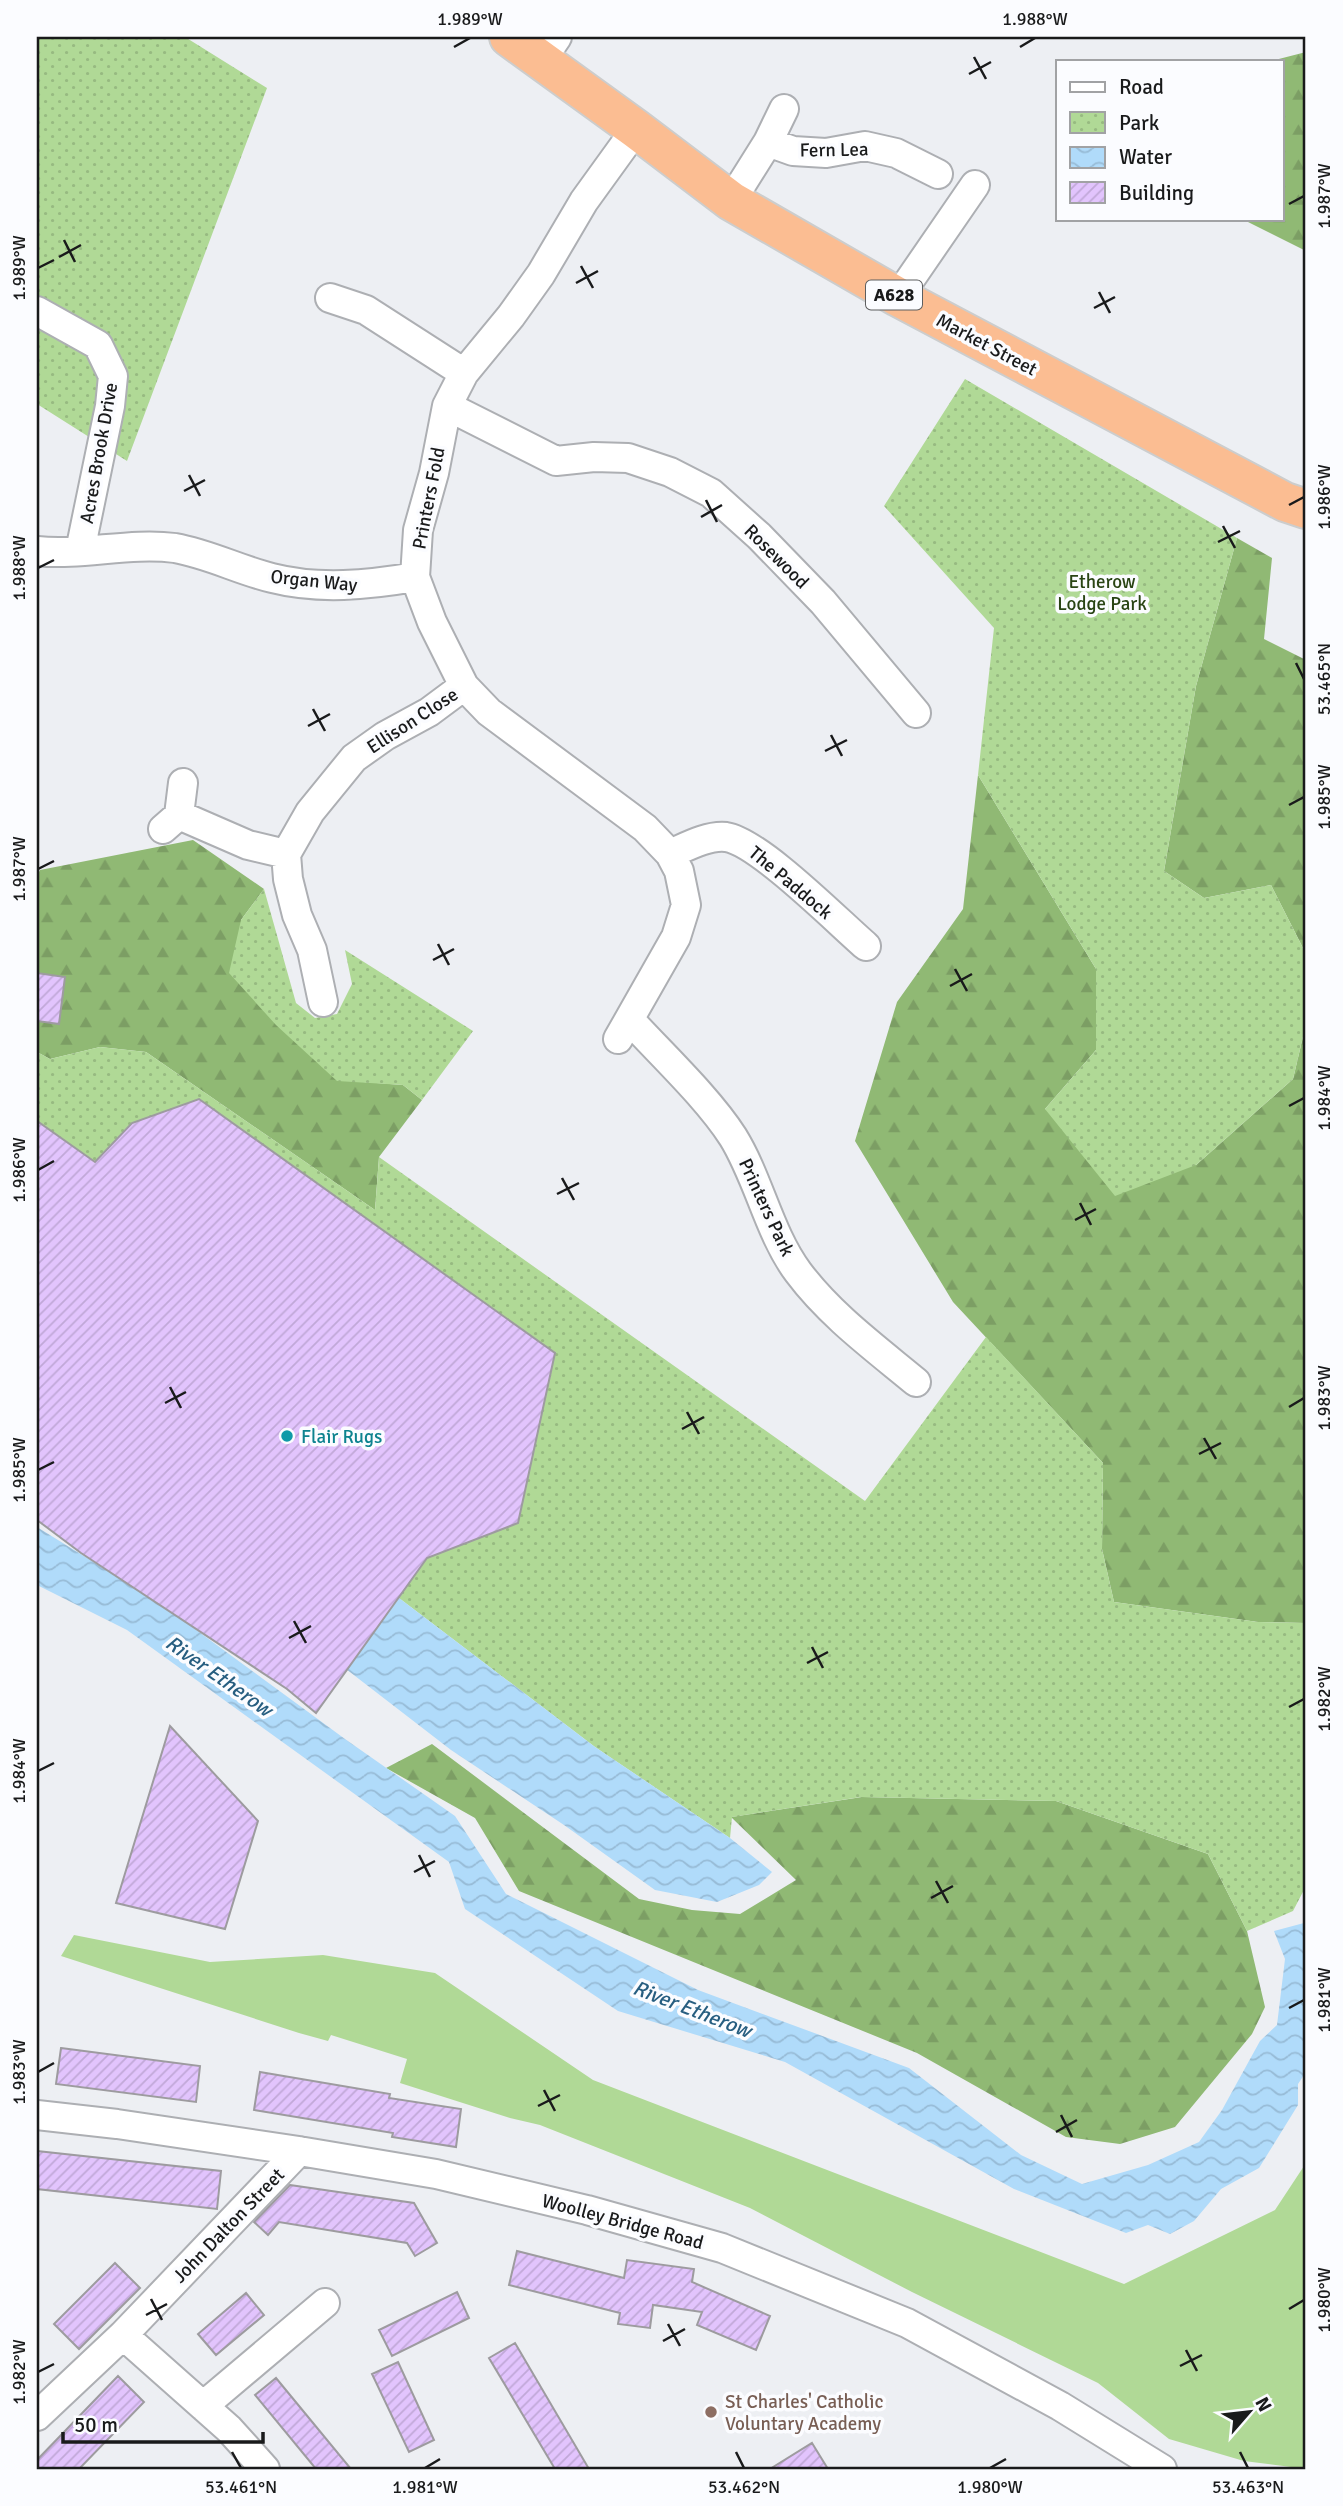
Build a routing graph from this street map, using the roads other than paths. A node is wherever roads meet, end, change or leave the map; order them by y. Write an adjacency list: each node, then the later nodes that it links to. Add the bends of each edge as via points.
1 (509, 37): 2 (highway, Market Street / A628)
2 (549, 48): 4 (highway, Market Street / A628)
3 (784, 109): 5 (street)
4 (636, 129): 8 (highway, Market Street / A628); 12 (street, Printers Fold, via 584,201 533,285)
5 (768, 142): 6 (street, Fern Lea, via 793,151 826,153 865,146 897,153); 8 (street)
6 (938, 174)
7 (975, 185): 9 (street)
8 (731, 201): 9 (highway, Market Street / A628)
9 (898, 297): 14 (highway, Market Street / A628)
10 (330, 298): 12 (street, via 366,310)
11 (37, 311): 16 (street, Acres Brook Drive, via 98,345 113,376)
12 (464, 373): 13 (street, Printers Fold)
13 (447, 406): 17 (street, Printers Fold, via 418,530); 19 (street, Rosewood, via 556,461 628,458 711,493 823,602)
14 (1306, 509)
15 (37, 551): 16 (street, Organ Way)
16 (80, 551): 17 (street, Organ Way, via 174,548 273,579 328,585 370,585)
17 (415, 577): 18 (street, Printers Fold)
18 (464, 686): 21 (street, Printers Fold, via 489,712); 22 (street, Ellison Close, via 354,758 310,812)
19 (916, 713)
20 (183, 783): 22 (street, via 171,822)
21 (645, 828): 23 (street, Printers Park)
22 (286, 854): 25 (street, via 296,915 312,950)
23 (670, 854): 24 (street, The Paddock, via 723,836 742,841); 26 (street, Printers Park, via 686,905 676,937 624,1030 705,1103 732,1136 797,1271 830,1307)
24 (866, 946)
25 (323, 1002)
26 (916, 1382)
27 (37, 2115): 28 (street, Woolley Bridge Road)
28 (299, 2151): 30 (street, John Dalton Street); 34 (street, Woolley Bridge Road, via 436,2174 722,2248 907,2323 1060,2406)
29 (325, 2303): 31 (street)
30 (123, 2335): 31 (street); 32 (street, John Dalton Street)
31 (203, 2406): 33 (street)
32 (37, 2416)
33 (265, 2469)
34 (1162, 2469)

